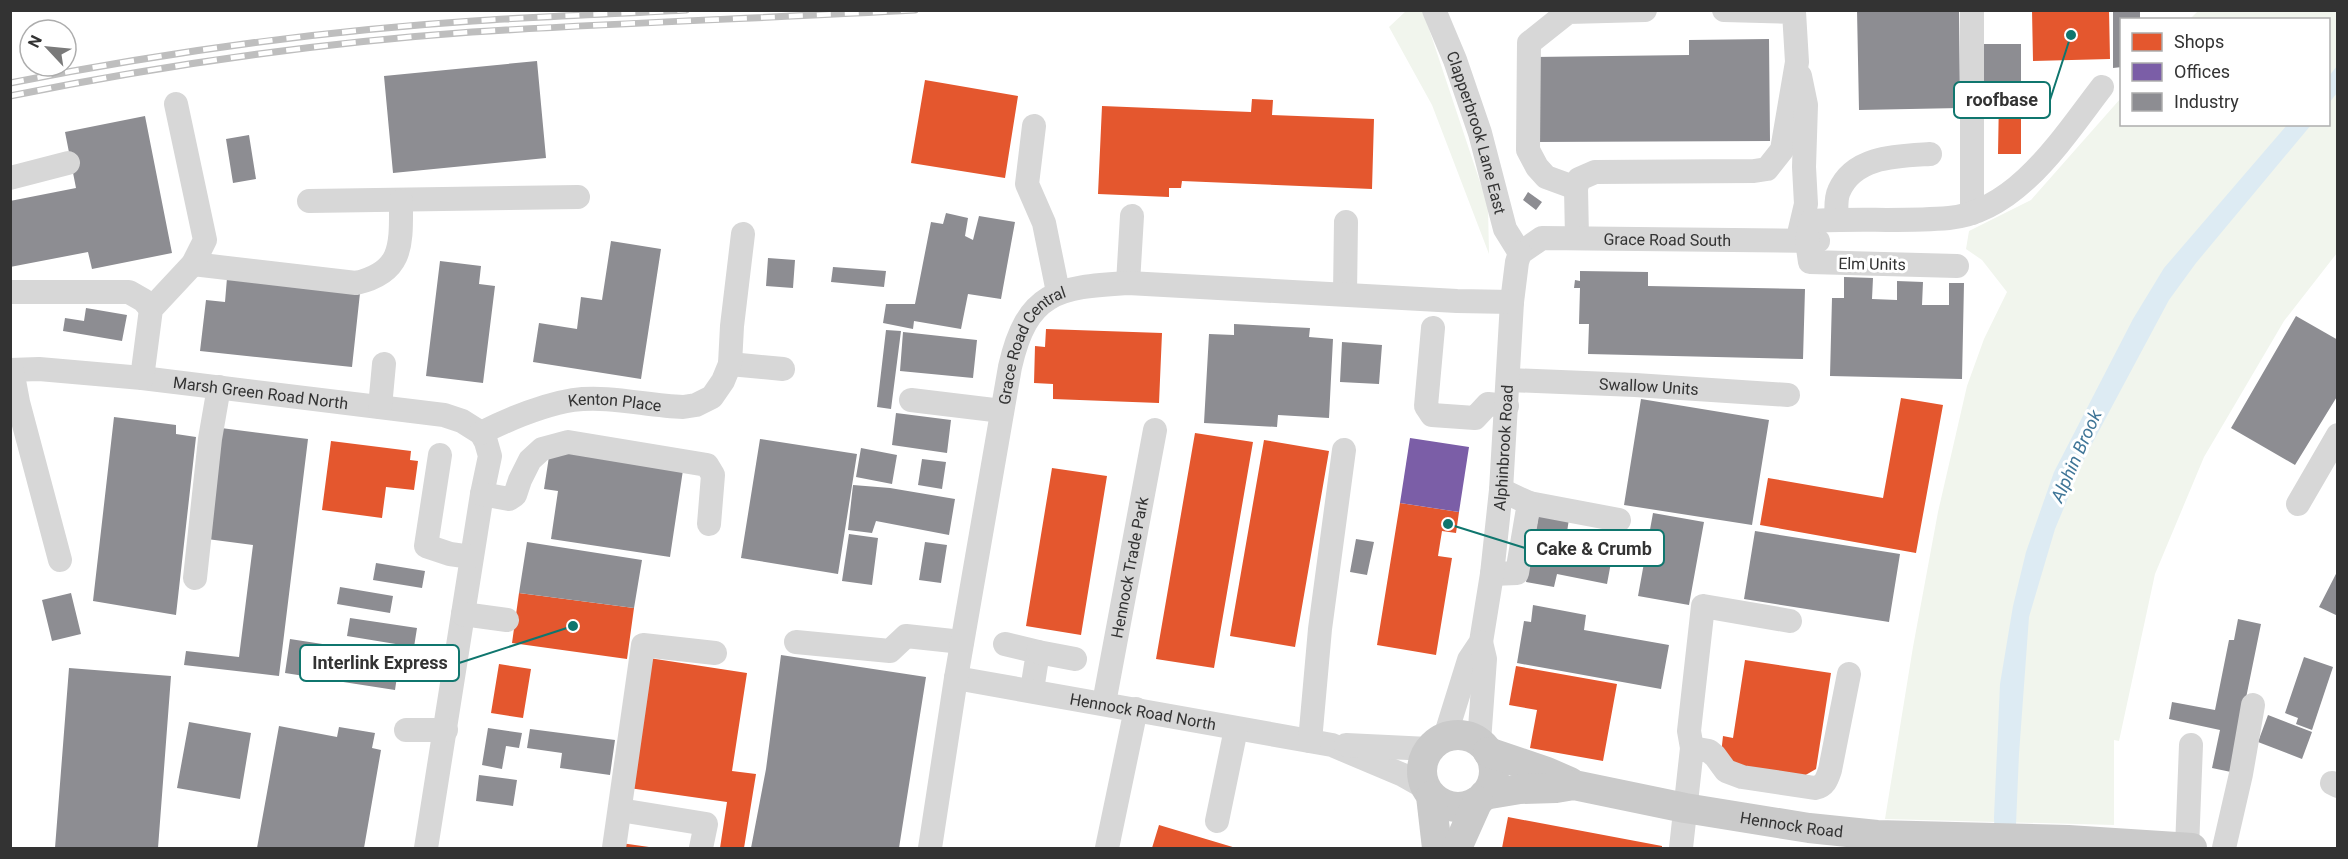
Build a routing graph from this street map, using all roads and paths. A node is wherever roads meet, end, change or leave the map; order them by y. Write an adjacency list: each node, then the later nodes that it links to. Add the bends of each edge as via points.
1 (1434, 10): 23 (street, Clapperbrook Lane East, via 1480,133 1505,229)
2 (1645, 10): 12 (street, via 1568,12 1529,43 1528,150 1546,177)
3 (1724, 10): 5 (street, via 1794,12)
4 (1972, 10): 16 (street)
5 (1797, 62): 12 (street, via 1782,150 1767,169 1594,172 1579,179); 22 (street, via 1806,105)
6 (2102, 87): 16 (street, via 2029,176)
7 (176, 104): 24 (street, via 205,240)
8 (1034, 126): 28 (street, via 1027,183 1044,224)
9 (1930, 154): 18 (street, via 1883,157 1850,173 1838,193)
10 (68, 163): 11 (street)
11 (10, 178)
12 (1576, 188): 21 (street)
13 (578, 197): 15 (street)
14 (309, 201): 15 (street)
15 (401, 201): 24 (street, via 396,260 373,279 356,283)
16 (1972, 213): 18 (street, via 1951,218)
17 (1132, 216): 26 (street)
18 (1836, 219): 22 (street, via 1811,221)
19 (1346, 222): 29 (street)
20 (743, 234): 34 (street, Kenton Place, via 729,276)
21 (1577, 238): 22 (street, Grace Road South); 23 (street, Grace Road South, via 1542,238)
22 (1808, 246): 25 (street, Elm Units)
23 (1521, 253): 30 (street, Alphinbrook Road)
24 (193, 264): 31 (street)
25 (1957, 266)
26 (1128, 283): 28 (street, Grace Road Central); 29 (street, Grace Road Central)
27 (10, 292): 31 (street, via 129,292)
28 (1058, 292): 44 (street, Grace Road Central, via 1023,324)
29 (1345, 294): 30 (street, Grace Road Central)
30 (1512, 302): 38 (street, Alphinbrook Road)
31 (151, 309): 37 (street)
32 (1433, 328): 42 (street, via 1428,412 1475,418 1488,404)
33 (384, 364): 43 (street)
34 (730, 364): 35 (street); 46 (street, Kenton Place, via 716,392 706,401 683,407 664,397 573,400)
35 (783, 369)
36 (11, 370): 37 (street, Marsh Green Road North); 57 (street)
37 (142, 378): 39 (street, Marsh Green Road North)
38 (1509, 380): 40 (street, Swallow Units); 42 (street, Alphinbrook Road)
39 (219, 387): 43 (street, Marsh Green Road North); 59 (street)
40 (1788, 395)
41 (911, 400): 44 (street)
42 (1507, 406): 50 (street, Alphinbrook Road)
43 (380, 407): 46 (street, Marsh Green Road North, via 444,416)
44 (1002, 411): 64 (street, Grace Road Central)
45 (1155, 430): 73 (street, Hennock Trade Park)
46 (481, 433): 51 (street, via 490,456)
47 (2337, 435): 53 (street)
48 (1344, 450): 79 (street, via 1320,629)
49 (440, 455): 56 (street, via 426,546)
50 (1501, 490): 52 (street); 58 (street, Alphinbrook Road)
51 (482, 494): 55 (street, via 509,499 515,495 530,460 542,449 568,442 707,465 713,475); 56 (street)
52 (1529, 503): 54 (street); 58 (street, via 1517,573)
53 (2298, 504)
54 (1619, 520)
55 (709, 524)
56 (471, 557): 60 (street)
57 (60, 560)
58 (1492, 574): 65 (street, Alphinbrook Road)
59 (195, 578)
60 (463, 614): 61 (street); 78 (street)
61 (507, 620)
62 (1790, 621): 83 (street, via 1703,606 1689,730)
63 (796, 642): 64 (street, via 890,651 906,636)
64 (962, 642): 71 (street, Grace Road Central)
65 (1481, 642): 80 (street, Alphinbrook Road); 82 (street, Alphinbrook Road, via 1485,659)
66 (1005, 644): 67 (street)
67 (1038, 652): 69 (street); 72 (street)
68 (715, 654): 88 (street, via 643,645)
69 (1075, 659)
70 (1849, 674): 83 (street, via 1830,770 1821,787 1742,777 1726,771 1709,752)
71 (956, 678): 72 (street, Hennock Road North); 94 (street, Grace Road Central)
72 (1032, 690): 73 (street, Hennock Road North)
73 (1104, 704): 75 (street, Hennock Road North)
74 (2253, 705): 100 (street)
75 (1136, 709): 76 (street, Hennock Road North); 95 (street)
76 (1236, 729): 79 (street, Hennock Road North); 89 (street)
77 (406, 730): 78 (street)
78 (446, 730): 91 (street)
79 (1321, 743): 80 (street, Hennock Road North); 85 (street, Hennock Road North, via 1403,774)
80 (1437, 743): 82 (main road, via 1463,736); 85 (main road, via 1422,764)
81 (2191, 745): 90 (street)
82 (1484, 747): 84 (main road, Hennock Road); 86 (main road, via 1493,770)
83 (1692, 748): 87 (street)
84 (1574, 785): 86 (main road, Hennock Road, via 1520,789); 87 (main road, Hennock Road)
85 (1429, 792): 86 (main road, via 1449,806 1459,807); 96 (main road)
86 (1481, 798): 97 (main road)
87 (1685, 808): 90 (main road, Hennock Road, via 1876,835 2068,840); 98 (street)
88 (620, 810): 92 (street); 93 (street, via 706,824)
89 (1217, 821)
90 (2187, 848): 99 (main road, Hennock Road)
91 (426, 849)
92 (614, 849)
93 (701, 849)
94 (930, 849)
95 (1107, 849)
96 (1437, 849)
97 (1457, 849)
98 (1682, 849)
99 (2192, 849)
100 (2224, 849)

